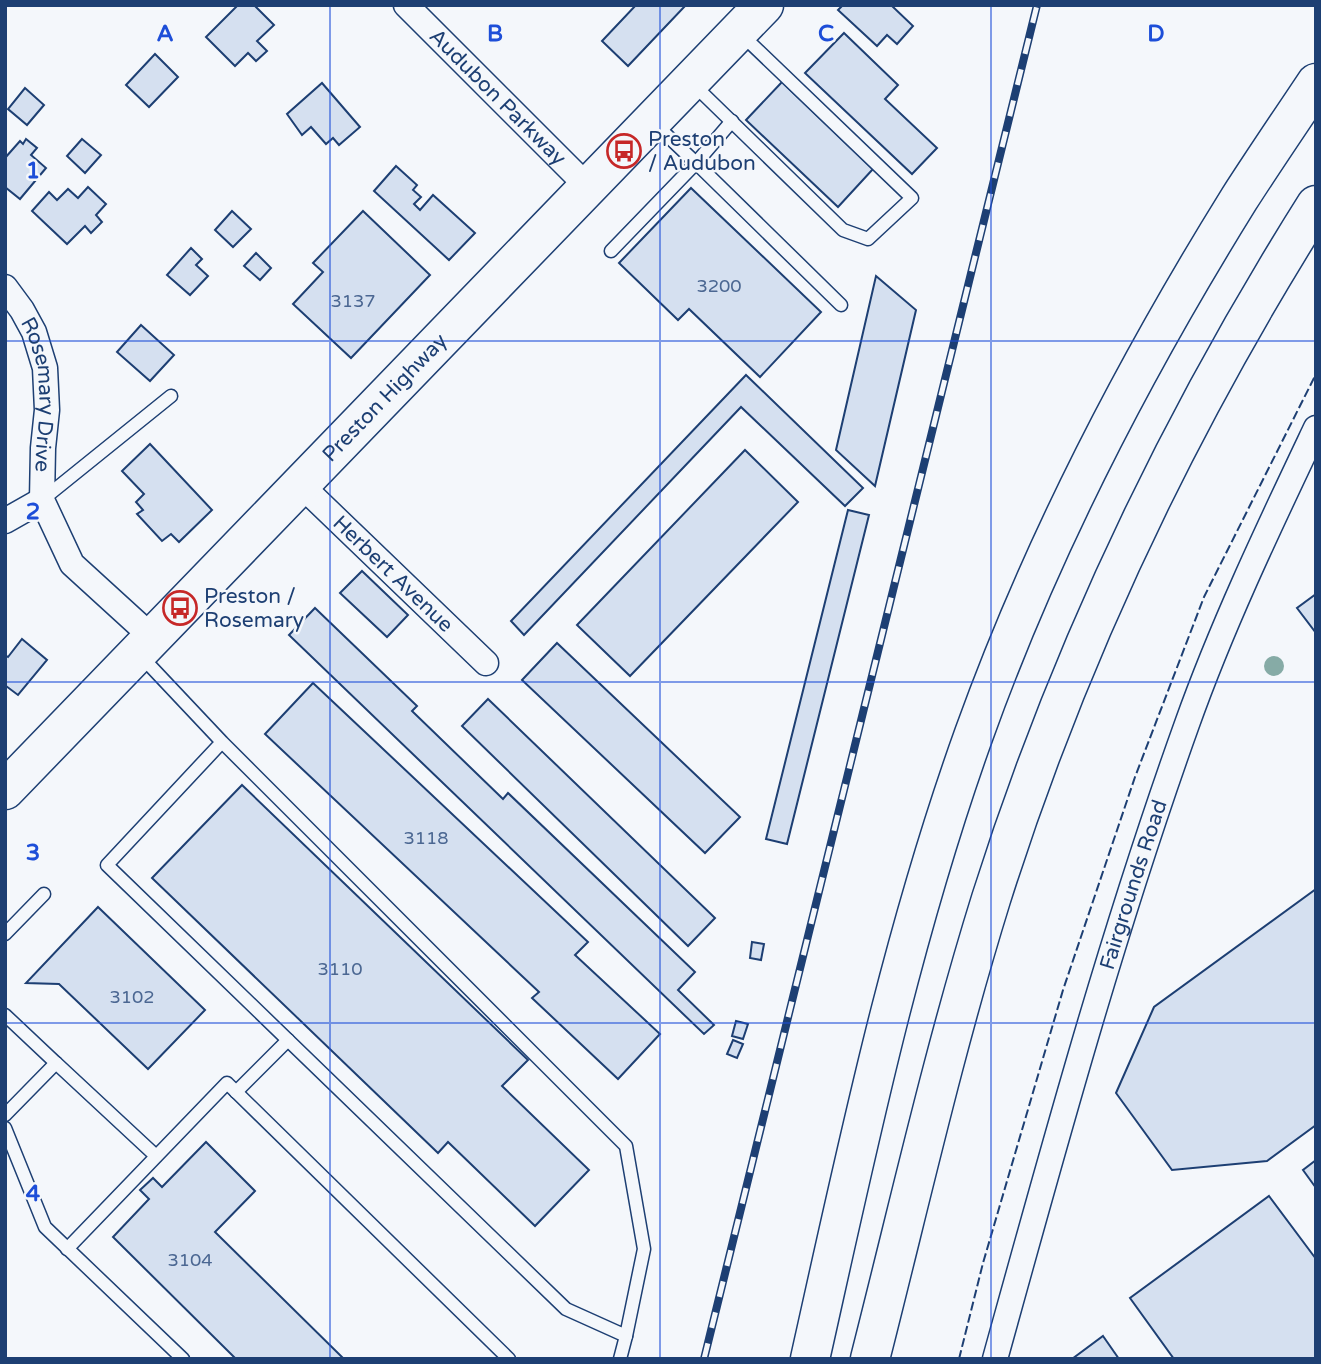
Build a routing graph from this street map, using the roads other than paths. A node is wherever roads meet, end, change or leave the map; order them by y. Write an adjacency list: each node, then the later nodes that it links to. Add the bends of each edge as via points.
1 (406, 5): 8 (street, Audubon Parkway)
2 (751, 18): 3 (main road, Preston Highway); 6 (lane, via 912,198 868,239 843,230)
3 (690, 81): 5 (main road, Preston Highway); 6 (lane)
4 (1316, 83): 36 (main road, via 1166,323 1117,411 1030,592 941,833 895,992)
5 (652, 121): 7 (lane); 8 (main road, Preston Highway)
6 (732, 121): 7 (lane)
7 (696, 163): 10 (lane); 12 (lane)
8 (588, 187): 15 (main road, Preston Highway)
9 (1316, 205): 37 (main road, via 1227,352 1152,495 1086,641 1031,782 960,1006)
10 (611, 251)
11 (5, 287): 16 (street, Rosemary Drive, via 34,332 45,368)
12 (841, 305)
13 (171, 396): 16 (lane)
14 (1316, 428): 38 (street, Fairgrounds Road, via 1187,723 1090,1016)
15 (301, 485): 18 (main road, Preston Highway); 19 (street, Herbert Avenue)
16 (42, 500): 17 (street); 18 (street, Rosemary Drive, via 72,564)
17 (5, 522)
18 (144, 645): 20 (lane); 21 (main road, Preston Highway)
19 (486, 663)
20 (222, 742): 25 (lane, via 107,865); 32 (lane, via 626,1146 644,1249)
21 (5, 790)
22 (44, 894): 23 (lane)
23 (5, 934)
24 (5, 1015): 26 (lane)
25 (288, 1040): 27 (lane); 32 (lane, via 565,1309)
26 (56, 1063): 28 (lane); 30 (lane)
27 (236, 1093): 30 (lane, via 227,1083); 34 (lane)
28 (5, 1115)
29 (5, 1128): 31 (lane, via 45,1227)
30 (156, 1156): 31 (lane)
31 (67, 1249): 33 (lane)
32 (626, 1336): 35 (lane)
33 (183, 1359)
34 (509, 1359)
35 (620, 1359)
36 (810, 1359)
37 (870, 1359)
38 (995, 1359)

